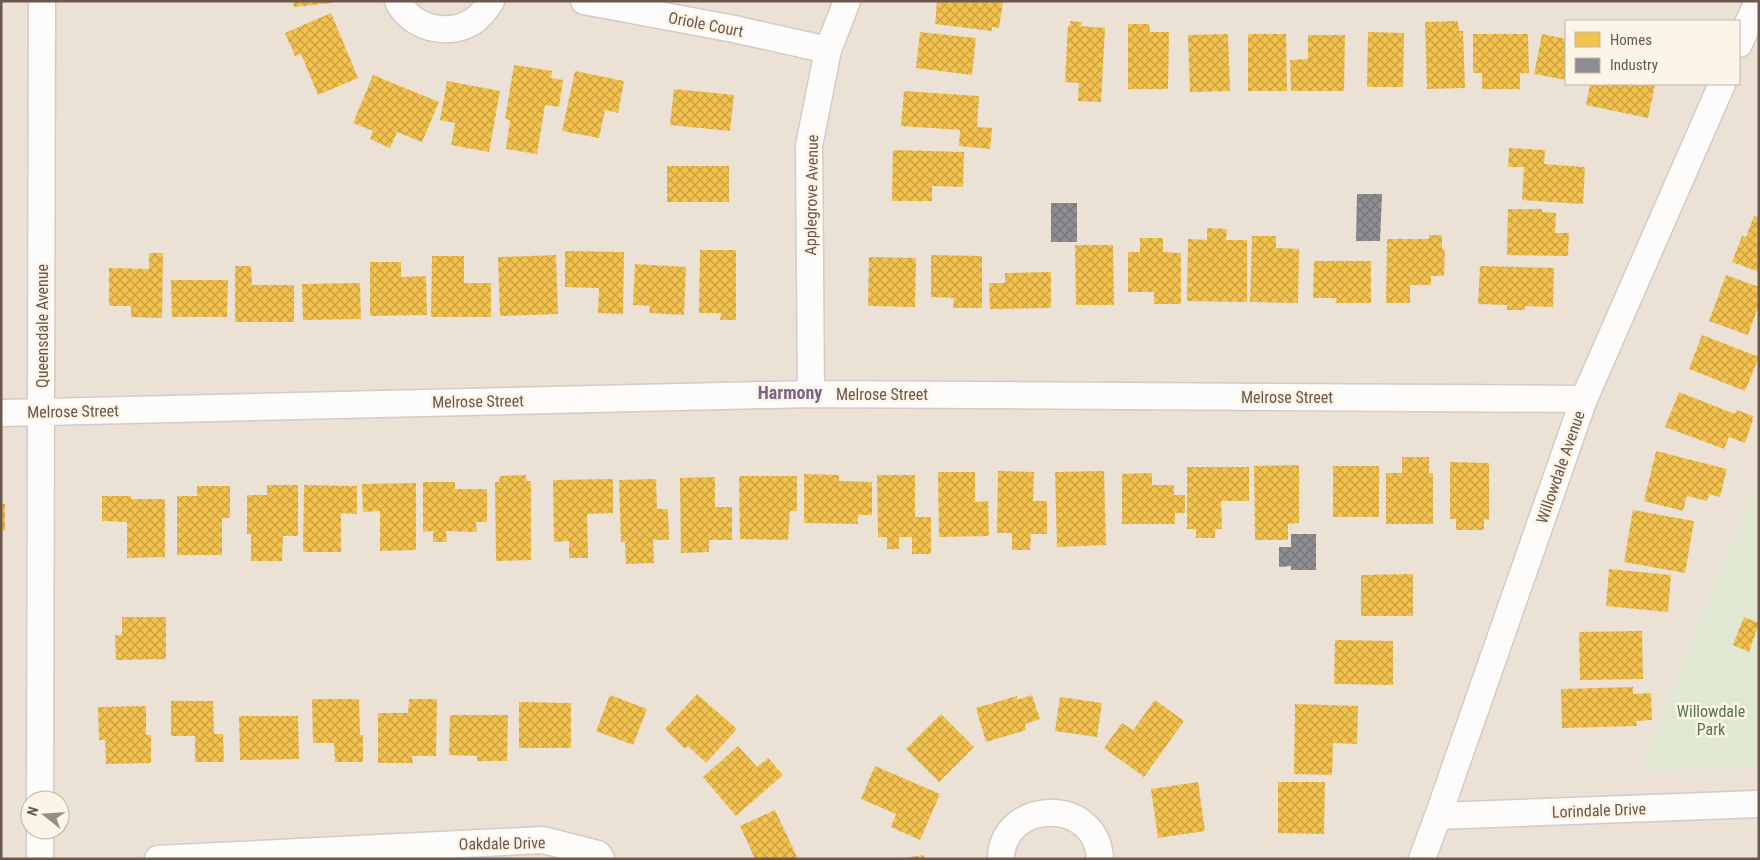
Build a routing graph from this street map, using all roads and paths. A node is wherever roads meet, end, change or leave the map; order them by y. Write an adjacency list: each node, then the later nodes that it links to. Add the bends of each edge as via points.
1 (42, 1): 13 (street, Queensdale Avenue)
2 (398, 1): 3 (street, via 412,19 426,27 442,30 458,28 473,21)
3 (491, 1)
4 (584, 1): 8 (street, Oriole Court)
5 (847, 1): 8 (street, Applegrove Avenue)
6 (1758, 1): 7 (street)
7 (1740, 42)
8 (828, 50): 10 (street, Applegrove Avenue, via 809,146)
9 (1722, 85): 11 (street, Willowdale Avenue)
10 (811, 394): 11 (street, Melrose Street); 13 (street, Melrose Street)
11 (1584, 399): 16 (street, Willowdale Avenue)
12 (1, 412): 13 (street, Melrose Street)
13 (42, 412): 14 (street, Queensdale Avenue)
14 (40, 790)
15 (1759, 804): 16 (street, Lorindale Drive)
16 (1438, 816): 23 (street, Willowdale Avenue)
17 (40, 840): 18 (street)
18 (40, 859)
19 (158, 859): 20 (street, Oakdale Drive, via 543,840 598,854)
20 (602, 859)
21 (1001, 859): 22 (street, via 1006,838 1018,824 1032,815 1050,812 1066,814 1082,823 1093,836)
22 (1100, 859)
23 (1422, 859)

